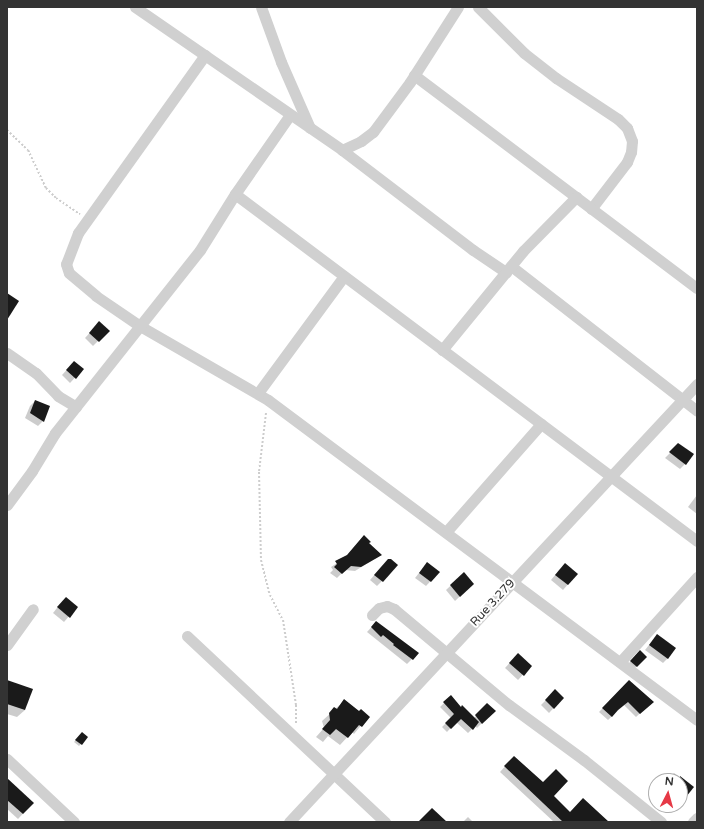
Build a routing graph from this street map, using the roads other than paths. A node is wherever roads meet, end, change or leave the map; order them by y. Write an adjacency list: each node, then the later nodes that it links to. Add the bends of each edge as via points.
1 (135, 7): 5 (street)
2 (261, 7): 8 (street, via 281,62)
3 (458, 7): 6 (street)
4 (478, 7): 12 (street, via 524,53 556,78 618,118 627,128 632,141 627,162)
5 (204, 55): 7 (street); 16 (street, via 88,218 71,248 66,264 69,273 96,296)
6 (414, 76): 9 (street, via 373,132); 11 (street)
7 (290, 115): 8 (street); 10 (street)
8 (310, 128): 9 (street)
9 (342, 150): 13 (street, via 474,250)
10 (235, 194): 14 (street); 16 (street, via 200,250)
11 (576, 197): 12 (street); 13 (street)
12 (591, 209): 15 (street)
13 (508, 269): 17 (street); 21 (street)
14 (344, 276): 17 (street); 20 (street)
15 (697, 288)
16 (140, 326): 20 (street); 22 (street)
17 (442, 350): 24 (street)
18 (7, 353): 22 (street, via 36,373 58,396)
19 (697, 384): 21 (street, Rue 3.279)
20 (258, 392): 27 (street)
21 (683, 399): 23 (street); 25 (street, Rue 3.279)
22 (76, 407): 26 (street, via 55,433)
23 (697, 411)
24 (542, 424): 25 (street); 27 (street)
25 (611, 476): 28 (street); 30 (street, Rue 3.279)
26 (7, 505)
27 (446, 532): 30 (street)
28 (697, 541)
29 (697, 577): 36 (street)
30 (513, 581): 35 (street, Rue 3.279); 36 (street)
31 (33, 609): 34 (street)
32 (372, 616): 35 (street, via 379,608 394,608)
33 (187, 636): 39 (street)
34 (7, 645)
35 (446, 653): 39 (street, Rue 3.279); 44 (street, via 508,705 578,755)
36 (620, 662): 37 (street)
37 (697, 720)
38 (8, 763): 41 (street)
39 (334, 774): 42 (street, Rue 3.279); 43 (street)
40 (697, 818): 45 (street)
41 (74, 822)
42 (288, 822)
43 (385, 822)
44 (661, 822)
45 (693, 822)

